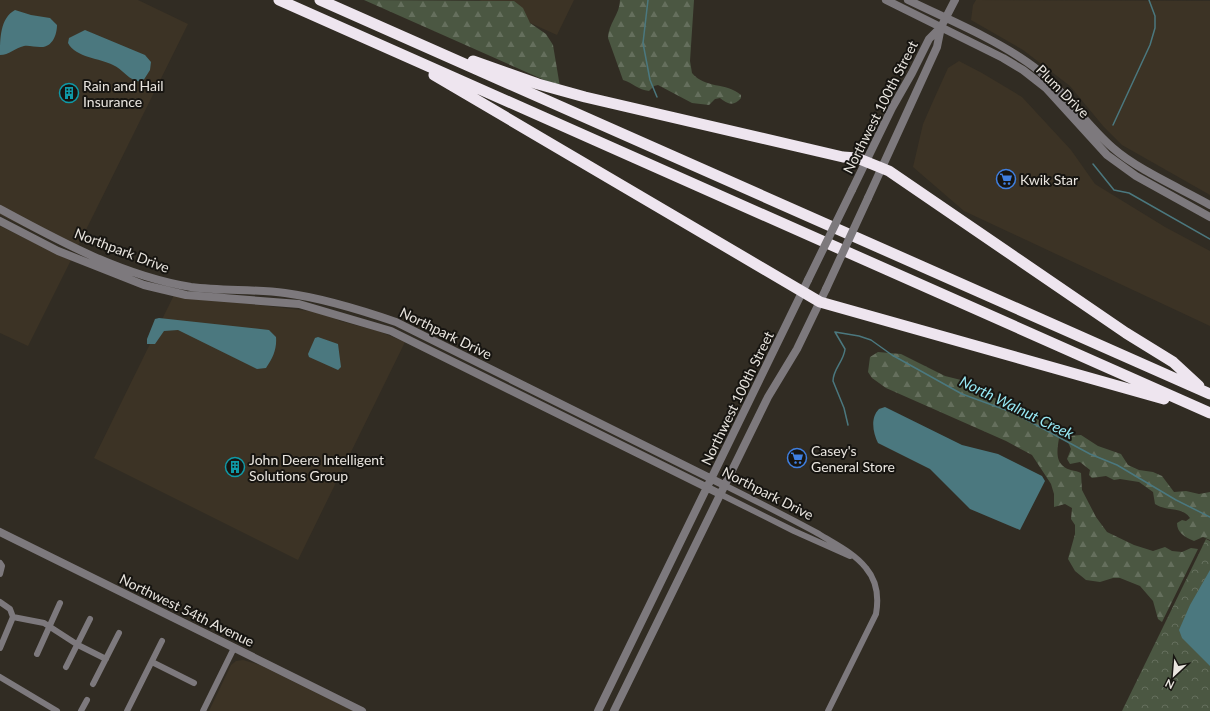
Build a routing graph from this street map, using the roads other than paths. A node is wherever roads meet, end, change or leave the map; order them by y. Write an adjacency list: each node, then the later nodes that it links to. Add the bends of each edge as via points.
1 (279, 0): 9 (highway)
2 (320, 0): 8 (highway)
3 (886, 0): 7 (street, Plum Drive)
4 (908, 0): 6 (street, Plum Drive)
5 (955, 0): 6 (street)
6 (945, 19): 7 (street); 12 (street, Plum Drive, via 1026,61 1048,77 1113,148)
7 (941, 27): 10 (street, Northwest 100th Street, via 929,39); 11 (street, Northwest 100th Street, via 936,47); 14 (street, Plum Drive, via 1023,70 1046,88 1083,131 1112,158 1136,176)
8 (390, 32): 10 (highway, via 538,84 585,97 843,157 858,158); 22 (highway)
9 (384, 45): 18 (highway); 23 (highway)
10 (866, 162): 11 (highway); 18 (street, Northwest 100th Street, bridge)
11 (882, 168): 19 (street, Northwest 100th Street, bridge); 22 (highway, via 1173,362)
12 (1210, 205)
13 (0, 209): 16 (street, Northpark Drive, via 75,248)
14 (1210, 217)
15 (0, 221): 17 (street, Northpark Drive, via 58,251)
16 (147, 276): 17 (street); 20 (street, Northpark Drive, via 191,287 283,293 316,298 396,322)
17 (144, 285): 21 (street, Northpark Drive, via 186,295 299,304 392,331)
18 (802, 293): 19 (highway); 26 (street, Northwest 100th Street)
19 (820, 302): 23 (highway); 27 (street, Northwest 100th Street, via 797,349 771,390)
20 (443, 346): 21 (street); 24 (street, Northpark Drive)
21 (438, 354): 25 (street, Northpark Drive)
22 (1208, 394)
23 (1206, 412)
24 (586, 417): 25 (street); 26 (street, Northpark Drive)
25 (582, 426): 28 (street, Northpark Drive)
26 (712, 479): 27 (street, Northpark Drive); 28 (street, Northwest 100th Street)
27 (724, 485): 29 (street, Northwest 100th Street); 31 (street, Northpark Drive, via 799,523)
28 (708, 488): 29 (street, Northpark Drive); 57 (street, Northwest 100th Street)
29 (720, 494): 31 (street, Northpark Drive, via 794,532); 58 (street, Northwest 100th Street)
30 (0, 532): 43 (street, Northwest 54th Avenue)
31 (854, 557): 59 (street, Northpark Drive, via 867,569 875,584 877,607 873,621)
32 (0, 563): 33 (street)
33 (0, 574)
34 (2, 603): 36 (street, via 10,609)
35 (60, 603): 38 (street)
36 (13, 617): 38 (street); 42 (street)
37 (90, 619): 41 (street)
38 (49, 626): 41 (street); 44 (street)
39 (119, 633): 45 (street)
40 (162, 641): 46 (street)
41 (78, 645): 45 (street); 47 (street)
42 (0, 648)
43 (234, 648): 55 (street); 56 (street, Northwest 54th Avenue)
44 (37, 654)
45 (106, 659): 50 (street)
46 (152, 662): 49 (street); 54 (street)
47 (66, 667)
48 (0, 677): 52 (street)
49 (194, 683)
50 (93, 684)
51 (87, 700): 53 (street)
52 (57, 711)
53 (81, 711)
54 (128, 711)
55 (203, 711)
56 (362, 711)
57 (598, 711)
58 (614, 711)
59 (828, 711)

